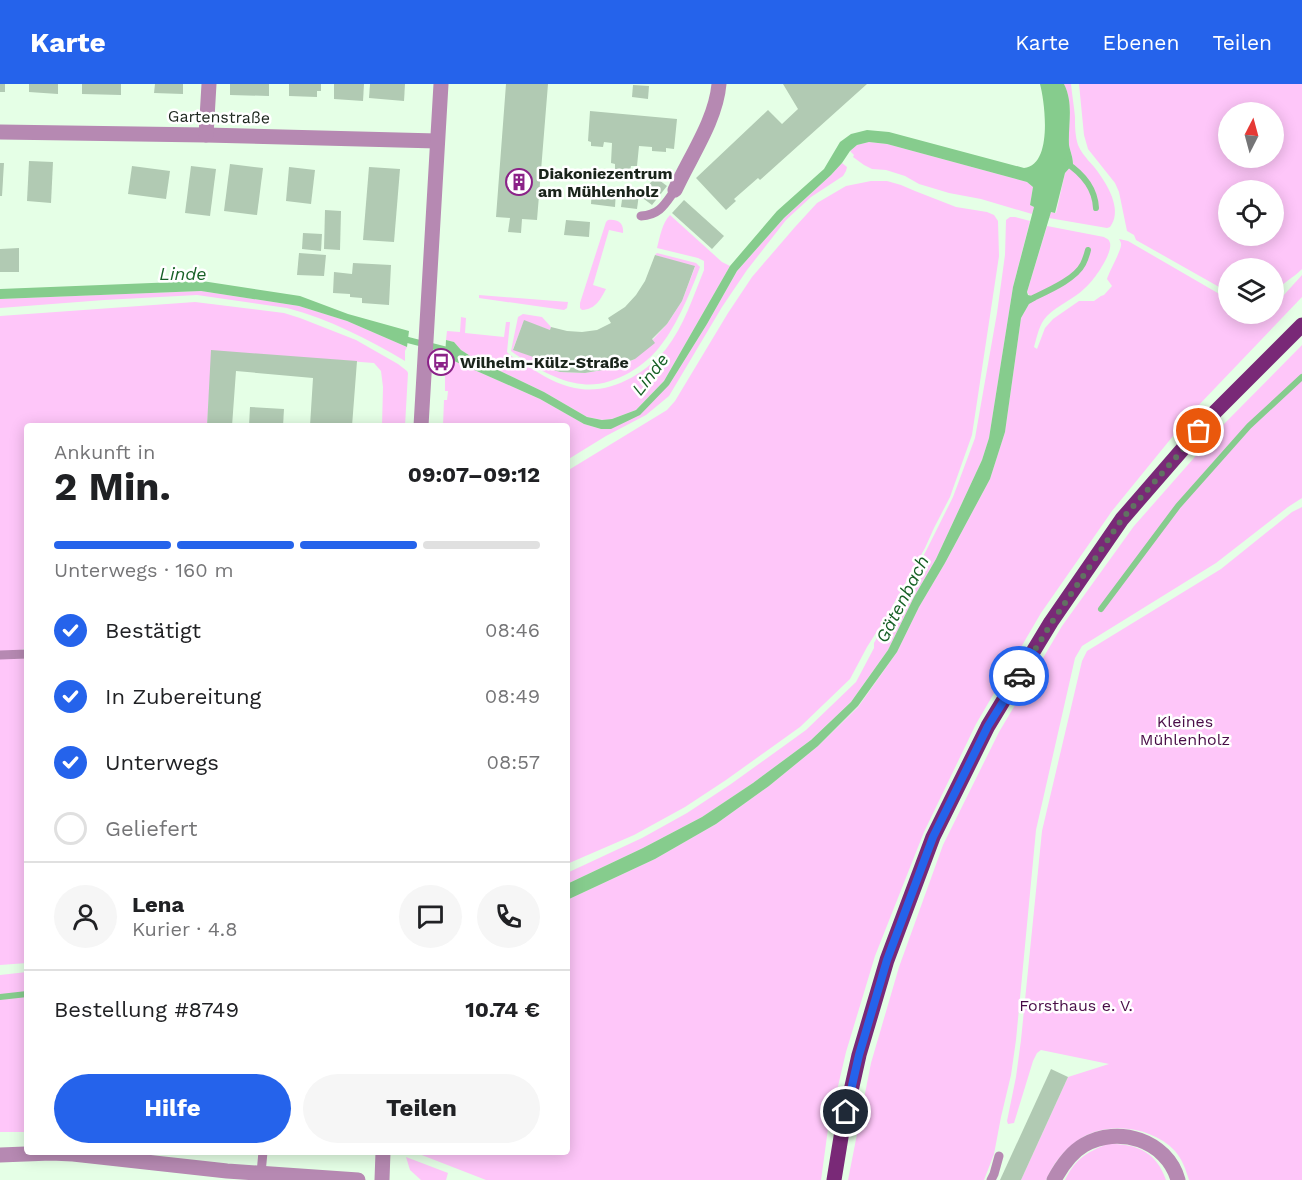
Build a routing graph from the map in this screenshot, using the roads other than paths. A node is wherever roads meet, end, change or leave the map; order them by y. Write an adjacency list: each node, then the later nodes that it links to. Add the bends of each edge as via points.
1 (209, 84): 5 (street)
2 (441, 84): 6 (street)
3 (719, 84): 7 (street, via 714,110)
4 (0, 132): 5 (street, Gartenstraße)
5 (206, 135): 6 (street, Gartenstraße)
6 (437, 141): 10 (street)
7 (675, 190): 8 (lane, via 657,212)
8 (641, 216)
9 (1302, 325): 22 (main road, via 1214,413 1122,519 988,726 933,837 887,960 859,1055)
10 (421, 423)
11 (24, 654): 12 (lane)
12 (0, 656)
13 (24, 1154): 14 (street)
14 (0, 1155)
15 (82, 1155): 19 (street)
16 (262, 1155): 19 (lane)
17 (383, 1155): 21 (street)
18 (999, 1155): 23 (lane)
19 (261, 1173): 20 (street)
20 (358, 1180)
21 (382, 1180)
22 (834, 1180)
23 (991, 1180)
24 (1054, 1180): 25 (street, via 1062,1164 1083,1145 1104,1137 1123,1136 1157,1148 1168,1159)
25 (1178, 1180)

